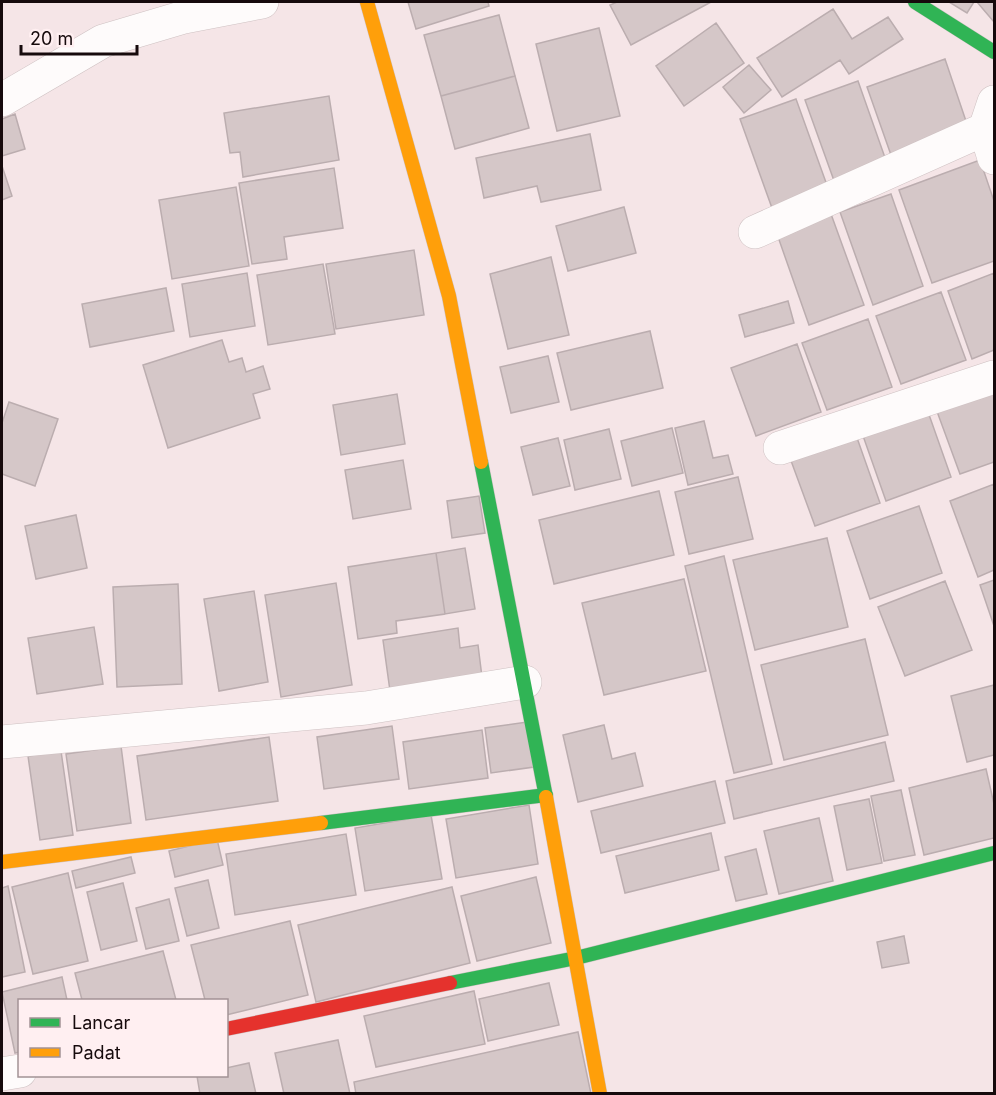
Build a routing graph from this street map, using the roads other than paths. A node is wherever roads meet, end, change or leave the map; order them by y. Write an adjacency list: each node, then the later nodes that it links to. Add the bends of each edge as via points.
1 (262, 2): 5 (street, via 184,17 103,41)
2 (367, 2): 10 (street, via 449,296)
3 (915, 2): 4 (street)
4 (994, 52)
5 (2, 100)
6 (991, 129): 7 (street)
7 (755, 232)
8 (994, 377): 9 (street)
9 (780, 448)
10 (525, 682): 11 (street, via 366,708); 12 (street)
11 (2, 742)
12 (546, 795): 14 (street); 15 (street)
13 (994, 853): 15 (street)
14 (2, 862)
15 (576, 958): 16 (street); 19 (street)
16 (228, 1029)
17 (18, 1071): 18 (street)
18 (2, 1074)
19 (600, 1094)

